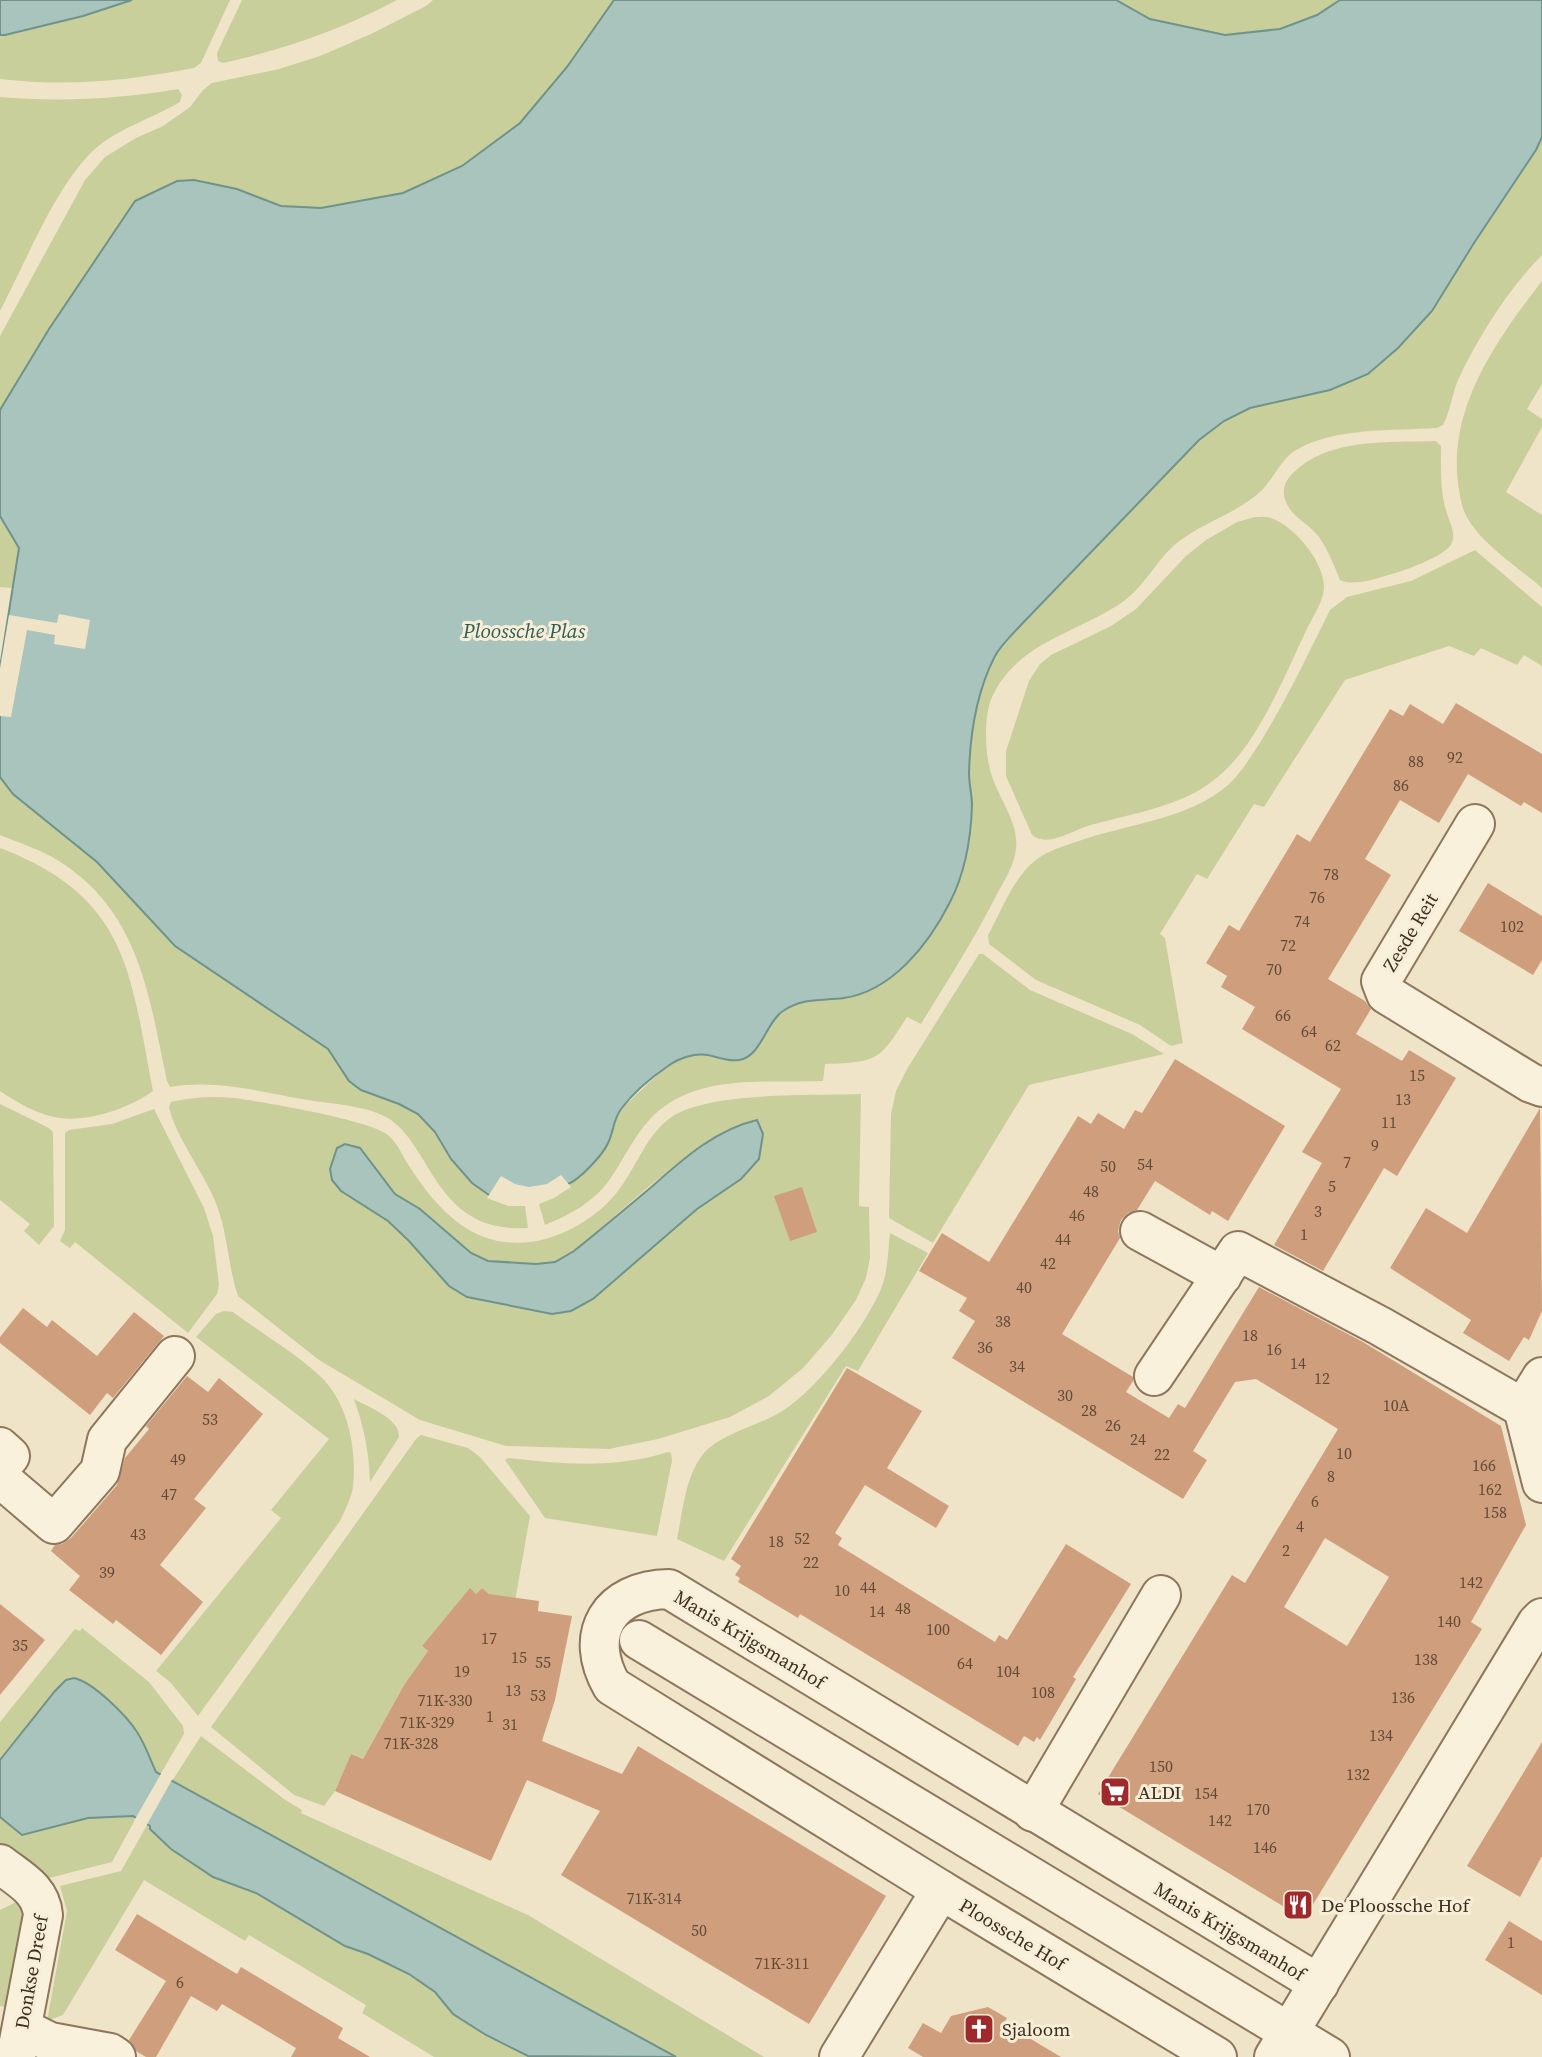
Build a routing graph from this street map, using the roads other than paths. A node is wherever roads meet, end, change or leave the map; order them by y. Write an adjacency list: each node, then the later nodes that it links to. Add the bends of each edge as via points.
1 (1475, 824): 2 (street, Zesde Reit, via 1381,981 1386,994)
2 (1542, 1087)
3 (1140, 1231): 4 (street)
4 (1222, 1276): 6 (street); 7 (street, via 1238,1251 1380,1326)
5 (175, 1356): 10 (street, via 107,1440 100,1471 54,1524)
6 (1154, 1376)
7 (1533, 1393): 11 (street)
8 (0, 1447): 9 (street, via 10,1456)
9 (0, 1468)
10 (0, 1478)
11 (1542, 1482)
12 (1161, 1595): 15 (street)
13 (1542, 1618): 18 (street)
14 (639, 1640): 20 (street)
15 (1033, 1812): 17 (street, Manis Krijgsmanhof, via 669,1589 648,1589 613,1610 599,1648 602,1668 612,1686); 18 (street, Manis Krijgsmanhof)
16 (0, 1864): 19 (street, Donkse Dreef, via 42,1903)
17 (941, 1890): 21 (street, Ploossche Hof); 23 (street, Ploossche Hof)
18 (1319, 1984): 20 (street)
19 (19, 2043): 22 (street, via 50,2042)
20 (1282, 2045): 24 (street)
21 (844, 2055)
22 (116, 2057)
23 (1217, 2057)
24 (1330, 2057)

